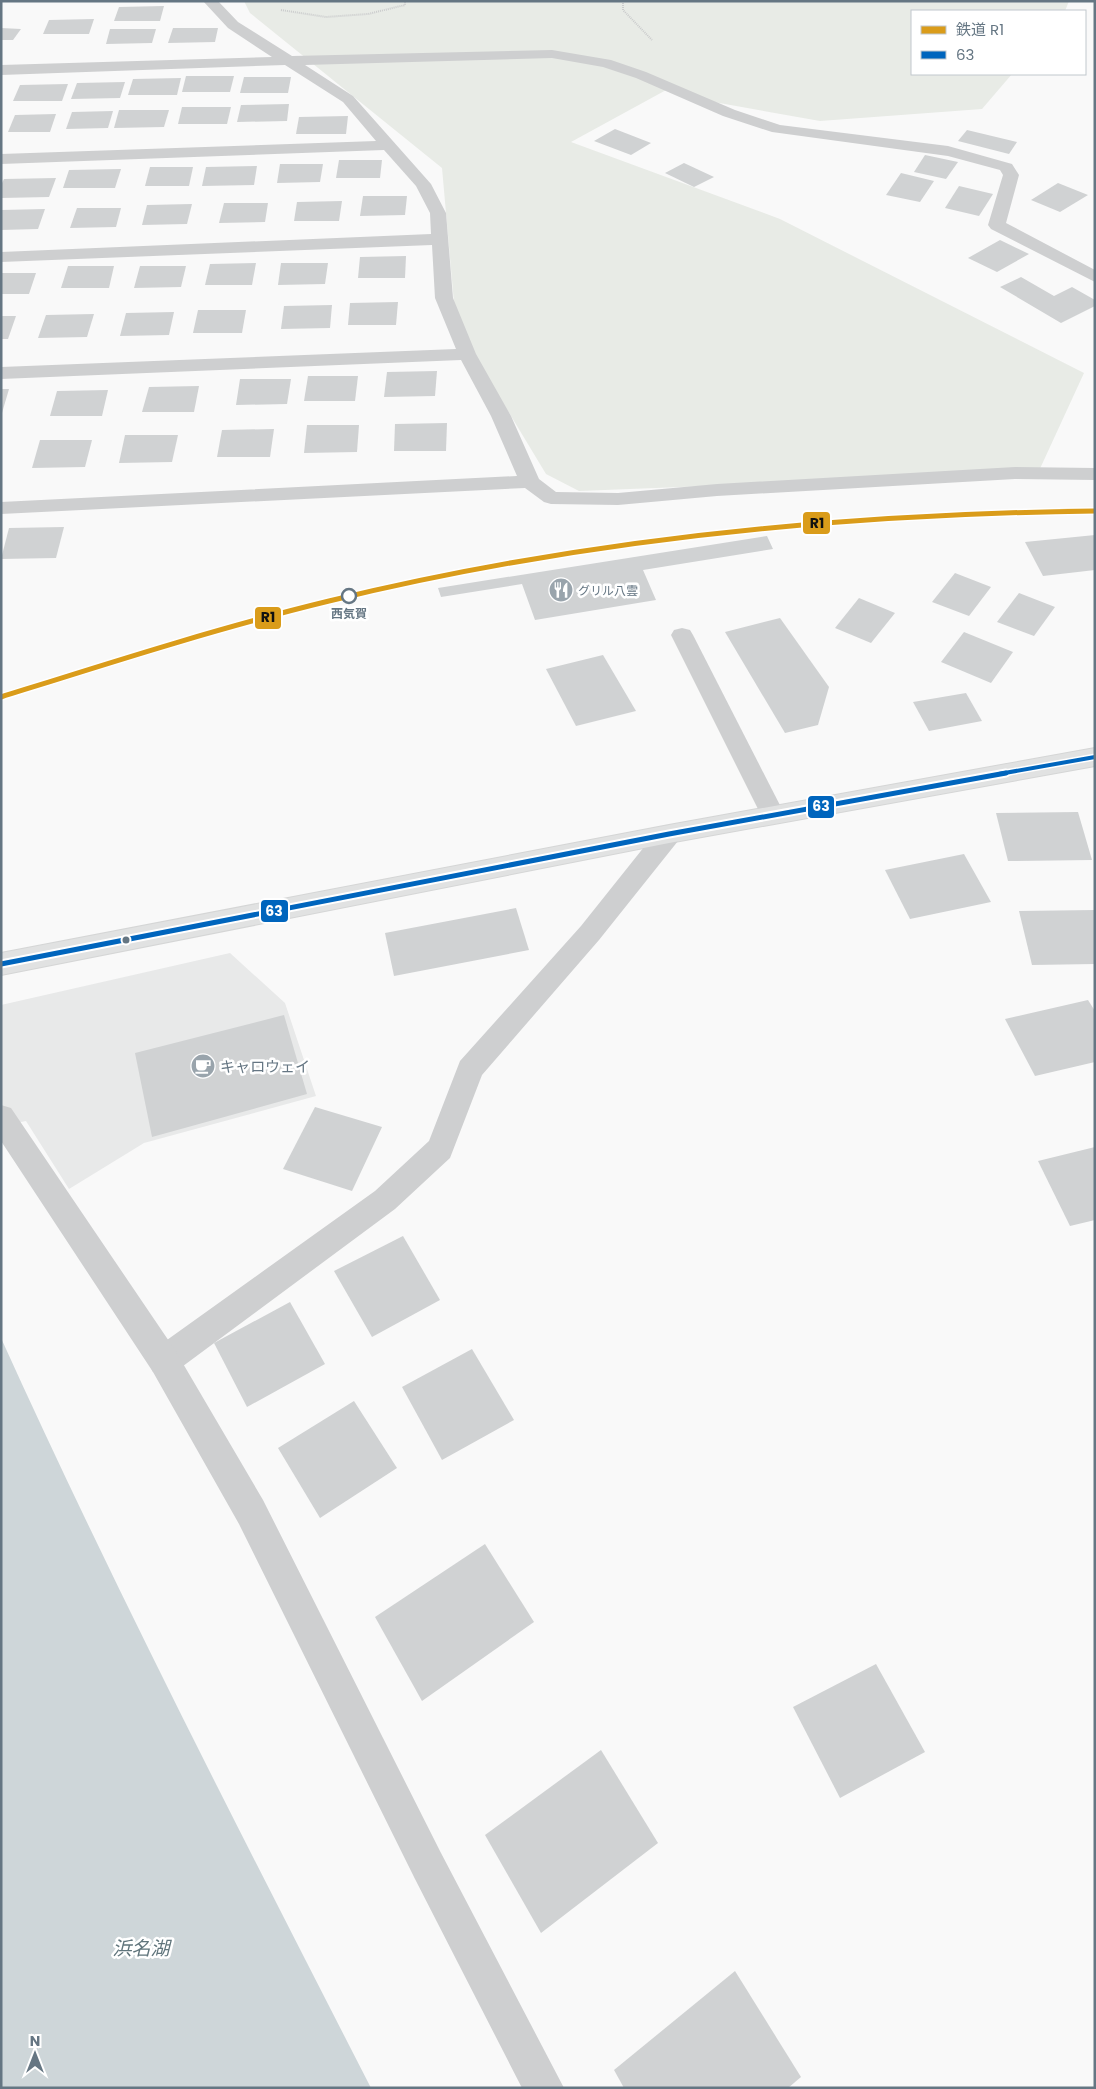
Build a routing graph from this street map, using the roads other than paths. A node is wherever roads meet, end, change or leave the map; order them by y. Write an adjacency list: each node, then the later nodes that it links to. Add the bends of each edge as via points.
1 (210, 1): 2 (street, via 233,25)
2 (290, 60): 3 (street); 4 (street, via 348,99); 8 (street, via 552,54 606,63 729,113 778,129 948,151 991,162 1006,167 1011,175 997,225)
3 (1, 70)
4 (389, 144): 5 (street); 6 (street, via 423,184 438,213)
5 (1, 159)
6 (440, 239): 7 (street); 9 (street, via 444,298)
7 (1, 257)
8 (1095, 277)
9 (467, 354): 10 (street); 12 (street, via 501,416)
10 (1, 373)
11 (1095, 474): 12 (street, via 1006,474 717,490 618,499 551,498)
12 (530, 482): 13 (street)
13 (1, 508)
14 (682, 635): 16 (street)
15 (1095, 757): 16 (highway)
16 (774, 815): 17 (highway)
17 (669, 834): 18 (highway); 20 (street, via 590,933 470,1069 440,1149 385,1200)
18 (1, 964)
19 (1, 1117): 20 (street)
20 (164, 1361): 21 (street, via 251,1512 428,1866)
21 (544, 2088)

